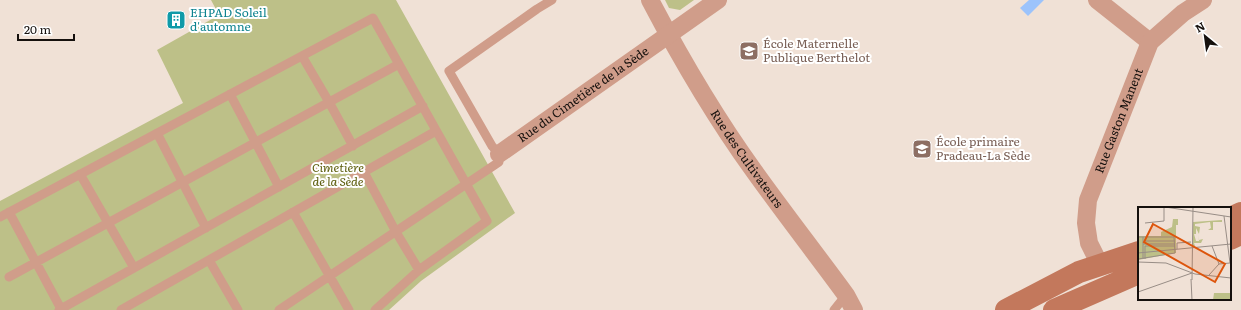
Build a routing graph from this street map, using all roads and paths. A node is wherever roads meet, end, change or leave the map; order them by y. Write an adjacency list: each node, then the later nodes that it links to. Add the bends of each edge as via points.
1 (552, 0): 17 (lane, via 449,71)
2 (650, 0): 6 (street, Rue des Cultivateurs)
3 (718, 0): 6 (street, Rue du Cimetière de la Sède)
4 (1098, 0): 7 (street)
5 (1203, 0): 7 (street, Rue Gaston Manent, via 1183,13)
6 (668, 35): 17 (street, Rue du Cimetière de la Sède); 42 (street, Rue des Cultivateurs, via 753,170)
7 (1150, 42): 36 (street, Rue Gaston Manent, via 1088,200 1086,223 1089,243)
8 (302, 56): 9 (lane, via 373,18); 10 (lane); 11 (lane)
9 (399, 64): 11 (lane); 12 (lane)
10 (230, 94): 14 (lane); 15 (lane)
11 (329, 102): 15 (lane); 16 (lane)
12 (423, 106): 13 (lane); 16 (lane)
13 (436, 131): 18 (lane); 21 (lane)
14 (157, 133): 19 (lane); 20 (lane)
15 (255, 142): 20 (lane); 22 (lane)
16 (353, 146): 22 (lane)
17 (498, 154): 21 (lane, via 499,162)
18 (364, 172): 24 (lane); 30 (lane)
19 (80, 174): 23 (lane); 28 (lane)
20 (182, 182): 28 (lane); 29 (lane)
21 (467, 185): 30 (lane); 38 (lane, via 487,221)
22 (279, 187): 29 (lane)
23 (9, 212): 26 (lane); 35 (lane)
24 (293, 212): 34 (lane); 40 (lane)
25 (1241, 213): 27 (street)
26 (0, 217)
27 (1231, 218)
28 (108, 223): 35 (lane); 37 (lane)
29 (206, 228): 37 (lane)
30 (396, 232): 38 (lane); 40 (lane)
31 (1241, 234): 32 (street)
32 (1231, 239)
33 (1138, 252): 36 (street)
34 (209, 260): 43 (lane); 46 (lane)
35 (36, 262): 41 (lane); 44 (lane)
36 (1100, 265): 51 (street, via 1079,272)
37 (134, 268): 44 (lane)
38 (419, 270): 49 (lane)
39 (1138, 273): 52 (street)
40 (329, 276): 47 (lane); 48 (lane)
41 (9, 277)
42 (850, 302): 50 (lane)
43 (131, 308): 45 (lane)
44 (60, 309)
45 (121, 310)
46 (238, 310)
47 (279, 310)
48 (349, 310)
49 (375, 310)
50 (834, 310)
51 (1006, 310)
52 (1054, 310)

